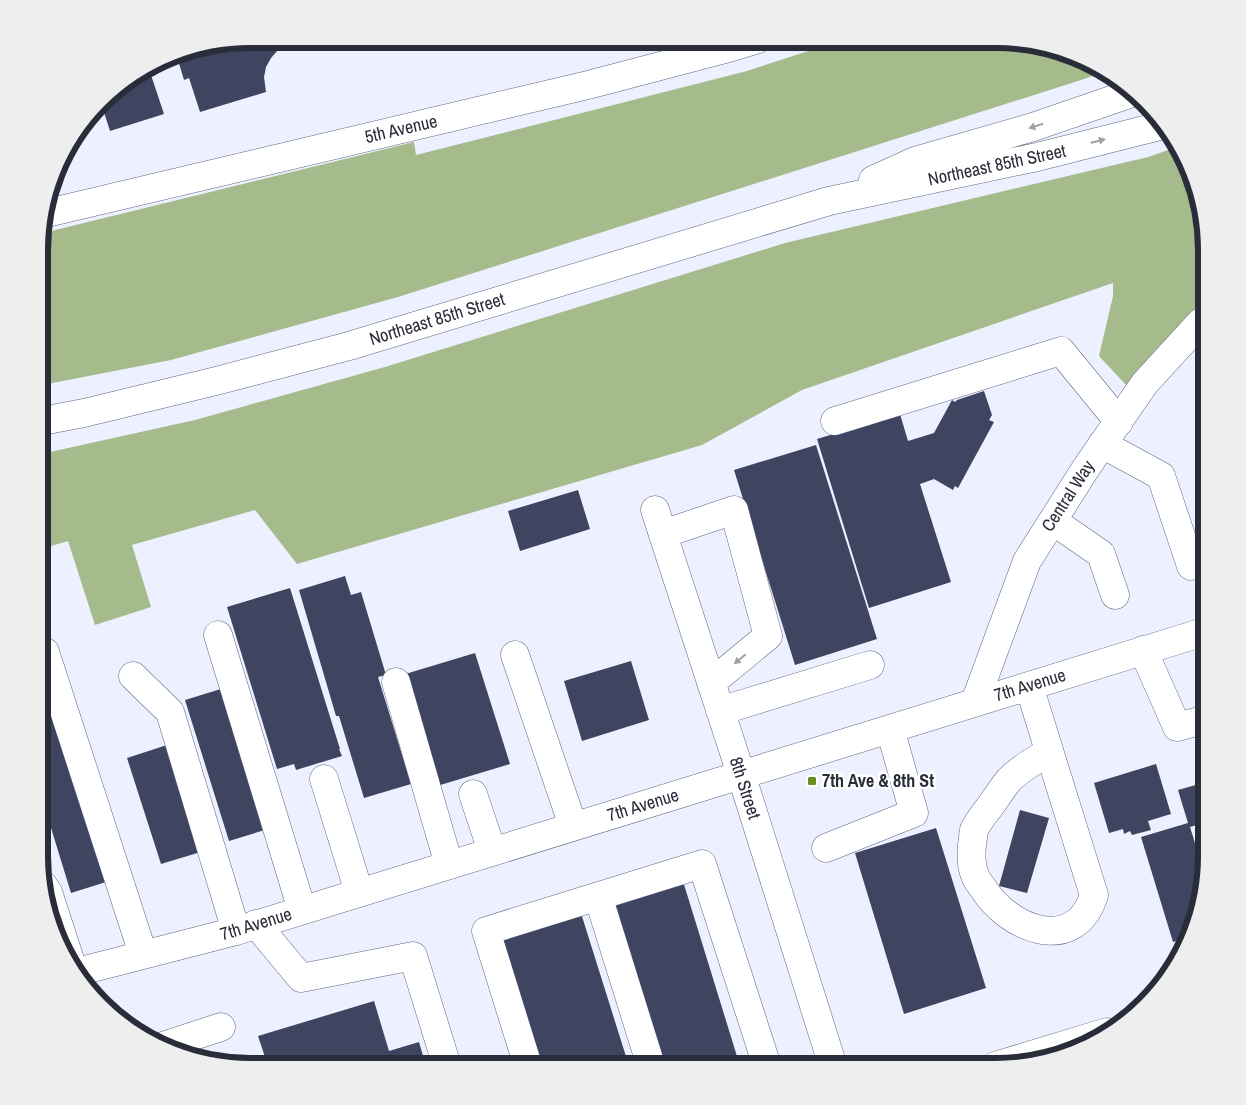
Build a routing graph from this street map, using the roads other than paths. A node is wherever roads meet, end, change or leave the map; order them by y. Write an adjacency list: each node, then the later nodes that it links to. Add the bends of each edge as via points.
1 (731, 48): 5 (street, 5th Avenue)
2 (1126, 95): 4 (street, Northeast 85th Street, one-way to 4, via 1033,127 914,161)
3 (1157, 127): 4 (street, Northeast 85th Street, one-way to 3, via 1038,157)
4 (828, 201): 7 (street, Northeast 85th Street, via 349,346)
5 (51, 212)
6 (1198, 325): 9 (street, Central Way, via 1146,383)
7 (48, 421)
8 (835, 421): 9 (street, via 1061,351)
9 (1119, 422): 10 (street, Central Way)
10 (1102, 444): 11 (street, Central Way); 12 (street, via 1161,476)
11 (1053, 521): 13 (street, via 1101,554); 24 (street, Central Way, via 1027,562)
12 (1191, 566)
13 (1115, 595)
14 (1198, 634): 16 (street, 7th Avenue)
15 (218, 636): 38 (street)
16 (1143, 650): 23 (street, 7th Avenue); 26 (street, via 1177,727)
17 (514, 655): 32 (street)
18 (48, 661): 40 (street)
19 (870, 665): 25 (street)
20 (133, 676): 39 (street, via 170,712)
21 (396, 682): 35 (street)
22 (711, 683): 22 (street, 8th Street, one-way to 22, via 659,522 734,510 768,636); 25 (street, 8th Street)
23 (1029, 686): 24 (street, 7th Avenue); 28 (street)
24 (975, 702): 27 (street, 7th Avenue)
25 (720, 710): 29 (street, 8th Street)
26 (1198, 721)
27 (890, 728): 29 (street, 7th Avenue); 33 (street, via 914,813)
28 (1050, 752): 28 (street, via 1094,895 1082,917 1071,926 1054,931 1036,929 1004,913 989,898 975,876 971,855 974,831 1009,780 1030,762)
29 (741, 774): 32 (street, 7th Avenue); 50 (street, 8th Street)
30 (324, 778): 36 (street)
31 (473, 794): 34 (street)
32 (573, 826): 34 (street, 7th Avenue)
33 (826, 848)
34 (492, 851): 35 (street, 7th Avenue)
35 (449, 865): 36 (street, 7th Avenue)
36 (360, 892): 38 (street, 7th Avenue)
37 (598, 896): 47 (street, via 486,931); 48 (street); 49 (street, via 702,864)
38 (302, 910): 39 (street, 7th Avenue)
39 (246, 927): 40 (street, 7th Avenue); 46 (street, via 302,978 414,956)
40 (143, 954): 41 (street, 7th Avenue)
41 (84, 970)
42 (221, 1027): 44 (street)
43 (1074, 1042): 45 (street)
44 (173, 1043)
45 (1033, 1054)
46 (445, 1058)
47 (526, 1058)
48 (649, 1058)
49 (764, 1058)
50 (830, 1058)

